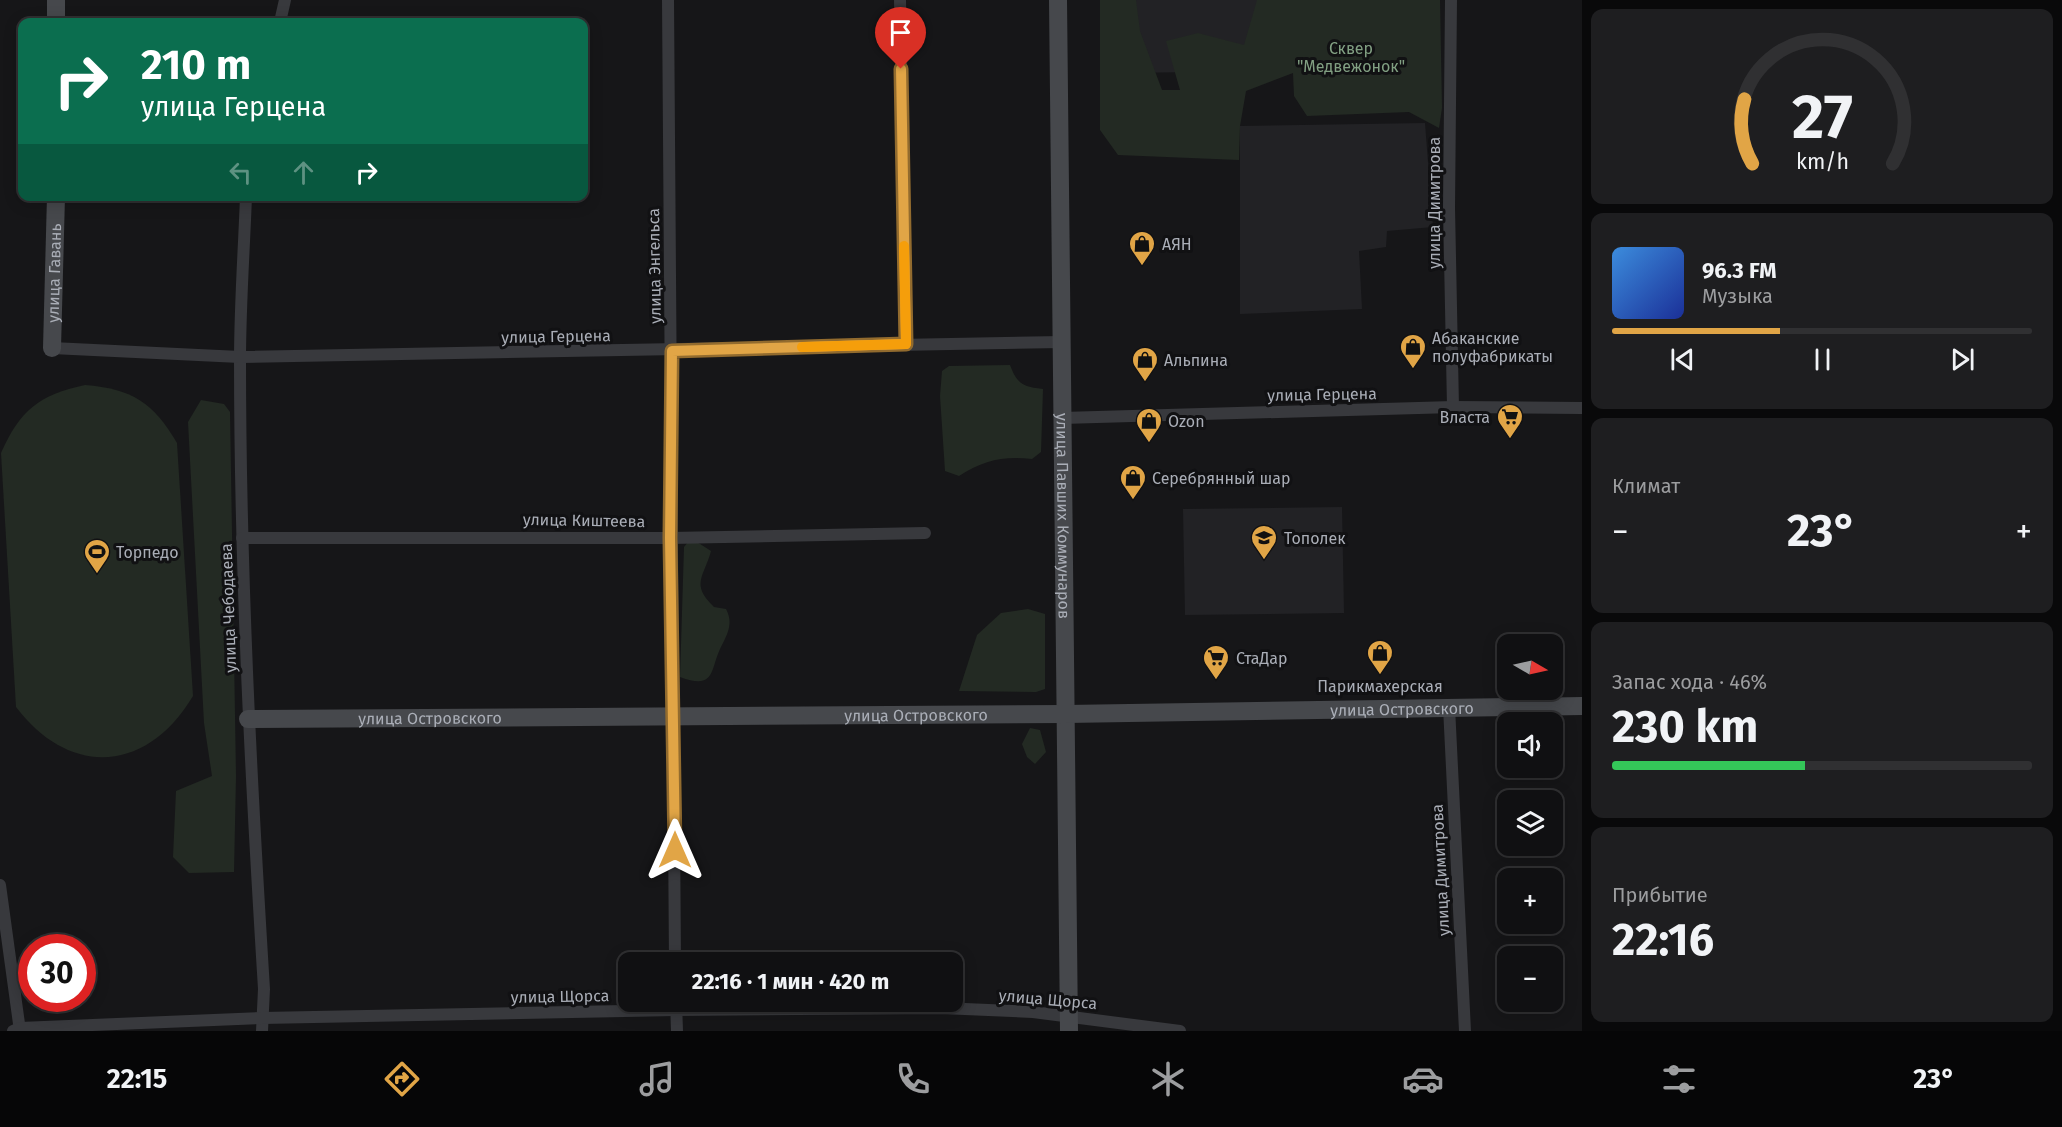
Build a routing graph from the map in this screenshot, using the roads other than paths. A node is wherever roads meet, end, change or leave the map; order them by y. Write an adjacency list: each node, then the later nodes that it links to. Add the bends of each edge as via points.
1 (56, 0): 7 (street)
2 (285, 0): 8 (street)
3 (668, 0): 14 (street, улица Энгельса)
4 (900, 0): 12 (street)
5 (1058, 0): 11 (street, улица Павших Коммунаров)
6 (1451, 0): 16 (street, улица Димитрова, via 1449,208)
7 (56, 18)
8 (281, 18)
9 (56, 201): 13 (street, улица Гавань)
10 (246, 201): 15 (street, улица Чебодаева)
11 (1062, 342): 12 (street, улица Герцена); 18 (street, улица Павших Коммунаров)
12 (906, 344): 14 (street, улица Герцена)
13 (52, 348): 15 (street, улица Герцена)
14 (672, 351): 15 (street, улица Герцена); 21 (street, улица Энгельса)
15 (240, 357): 20 (street, улица Чебодаева)
16 (1454, 407): 17 (street, улица Герцена); 18 (street, улица Герцена)
17 (1582, 408)
18 (1062, 418): 24 (street, улица Павших Коммунаров)
19 (925, 533): 21 (street, улица Киштеева)
20 (242, 538): 21 (street, улица Киштеева); 26 (street, улица Чебодаева)
21 (670, 538): 25 (street, улица Энгельса)
22 (1582, 706): 23 (street, улица Островского)
23 (1449, 707): 24 (street, улица Островского); 37 (street, улица Димитрова)
24 (1066, 714): 25 (street, улица Островского); 32 (street, улица Павших Коммунаров)
25 (675, 715): 26 (street, улица Островского); 28 (street, улица Энгельса)
26 (248, 719): 33 (street, улица Чебодаева, via 264,989)
27 (0, 885): 34 (street)
28 (675, 952)
29 (618, 1009): 33 (street, улица Щорса)
30 (963, 1011): 32 (street, улица Щорса)
31 (676, 1012): 35 (street)
32 (1069, 1024): 36 (street, улица Щорса)
33 (262, 1025): 34 (street, улица Щорса)
34 (18, 1030)
35 (678, 1031)
36 (1180, 1031)
37 (1465, 1031)

